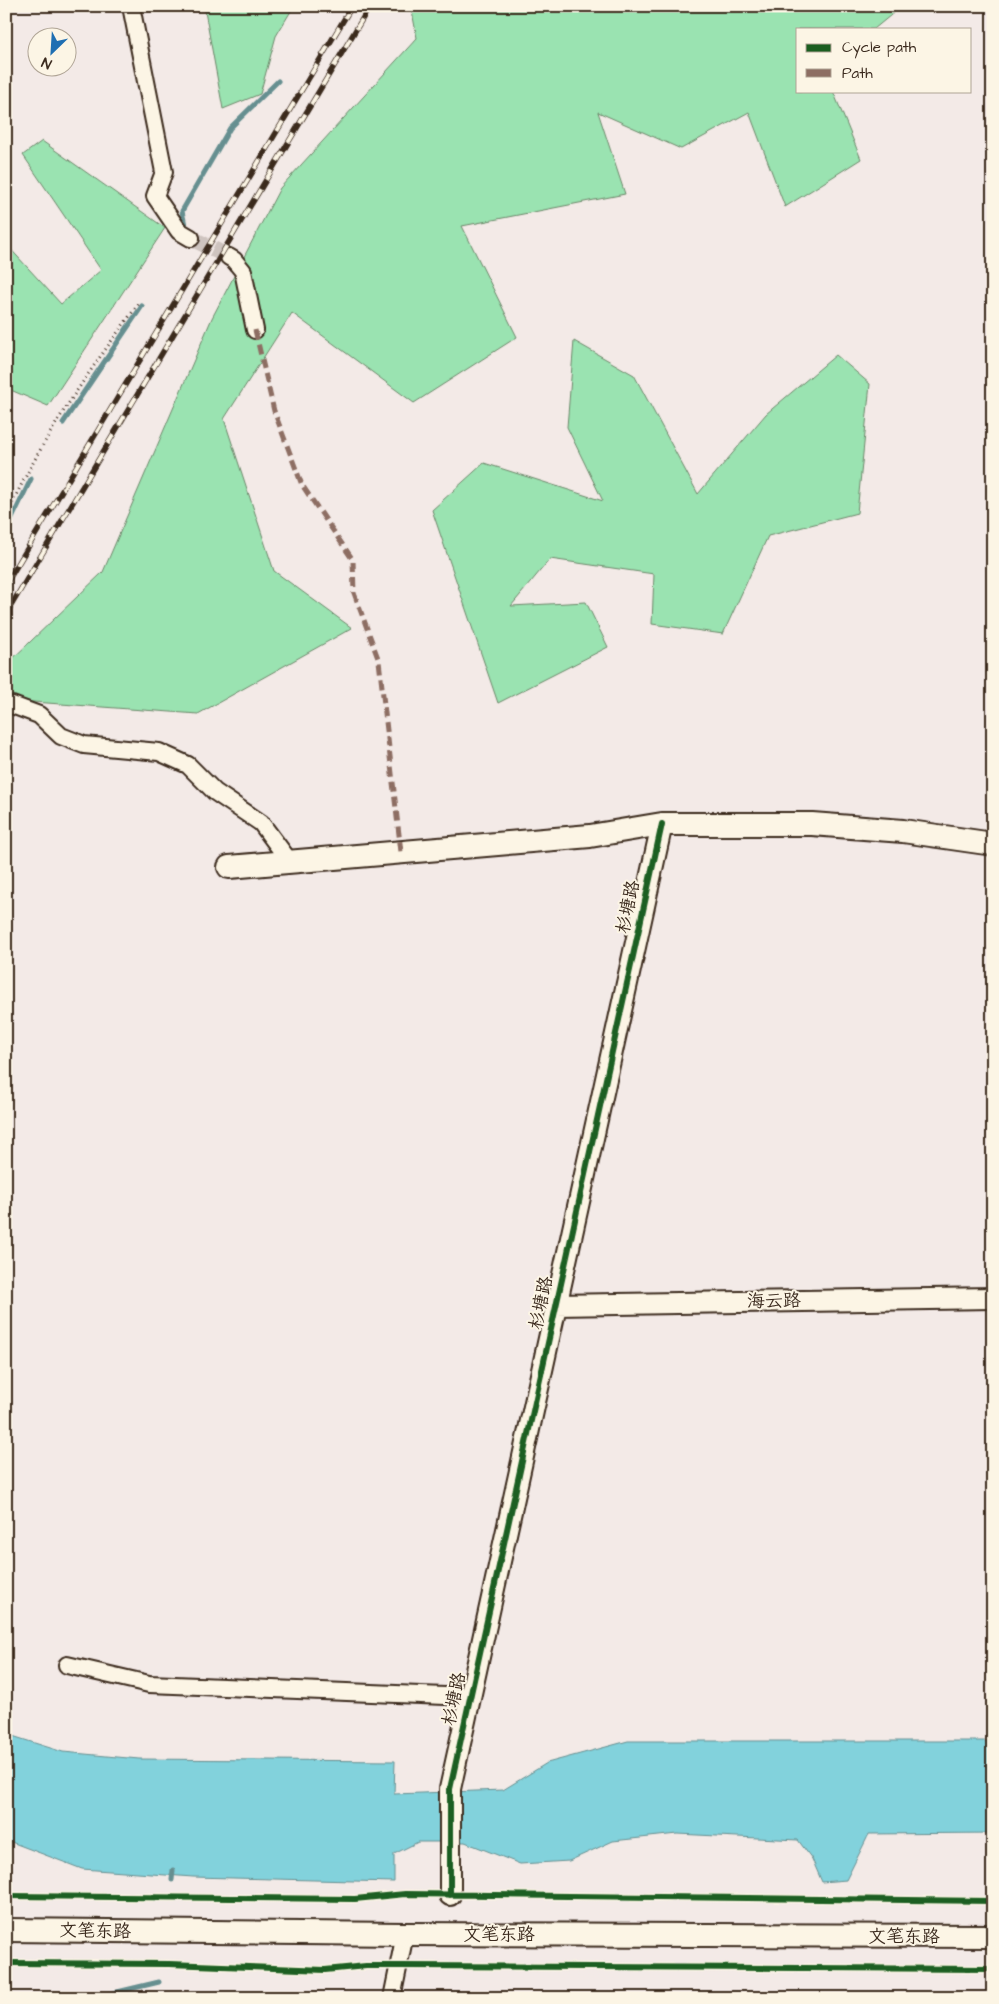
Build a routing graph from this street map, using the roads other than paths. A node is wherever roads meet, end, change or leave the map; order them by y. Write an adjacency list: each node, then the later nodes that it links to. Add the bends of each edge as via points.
1 (131, 6): 2 (street, via 164,172 156,196 179,232)
2 (191, 238)
3 (229, 258): 4 (street, via 243,271)
4 (254, 330)
5 (6, 706): 8 (street, via 12,705 39,715 61,736 84,745 159,752 188,765 215,792 260,822)
6 (662, 824): 7 (main road, via 812,824 903,831); 8 (main road, via 590,836); 11 (street, 杉塘路)
7 (993, 844)
8 (290, 862): 9 (main road)
9 (229, 867)
10 (993, 1298): 11 (street, 海云路)
11 (556, 1305): 13 (street, 杉塘路)
12 (67, 1665): 13 (street, via 149,1684)
13 (470, 1697): 14 (street, 杉塘路, via 450,1789)
14 (450, 1895)
15 (6, 1930): 16 (main road, 文笔东路)
16 (405, 1934): 17 (main road, 文笔东路); 18 (street)
17 (993, 1936)
18 (392, 1998)

